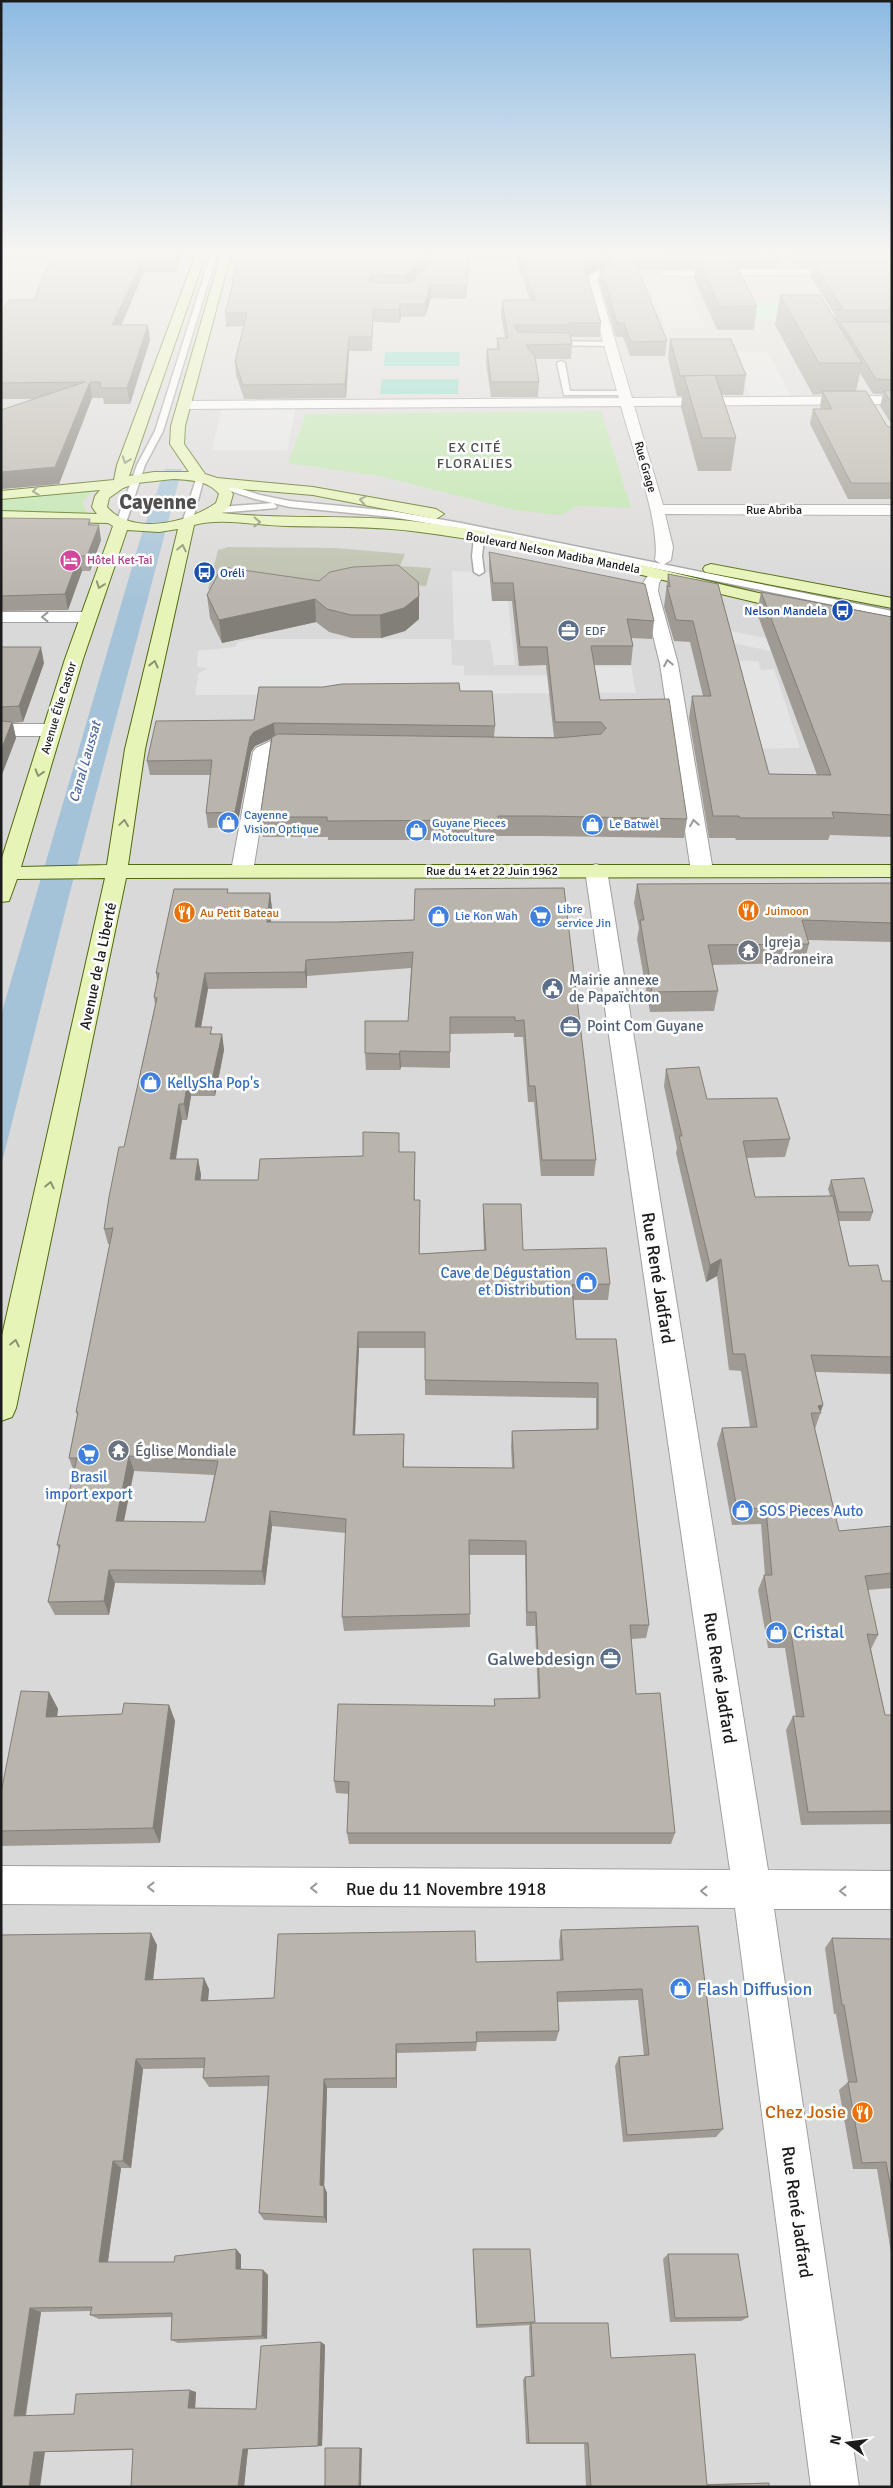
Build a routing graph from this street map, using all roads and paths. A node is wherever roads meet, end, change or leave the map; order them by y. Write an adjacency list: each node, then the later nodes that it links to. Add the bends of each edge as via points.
1 (159, 370): 15 (street, one-way to 15)
2 (178, 370): 11 (lane)
3 (194, 370): 9 (street)
4 (562, 370): 7 (lane, via 567,393)
5 (616, 370): 7 (street, Rue Grage)
6 (857, 383): 10 (street)
7 (625, 397): 9 (street); 10 (street); 18 (street, Rue Grage)
8 (892, 400): 10 (street)
9 (184, 405): 12 (street)
10 (870, 405)
11 (159, 431): 12 (lane); 14 (lane)
12 (177, 444): 13 (street)
13 (200, 478): 14 (street, Boulevard Nelson Madiba Mandela, via 155,476); 17 (lane); 20 (street, via 223,489 226,494 223,505); 23 (lane); 25 (street, Boulevard Nelson Madiba Mandela, one-way to 13, via 382,503)
14 (136, 479): 15 (street, Boulevard Nelson Madiba Mandela); 22 (lane)
15 (120, 484): 16 (street, one-way to 16); 22 (street, via 108,490 99,502 101,512)
16 (1, 495)
17 (290, 504): 20 (lane); 28 (lane, via 392,514 461,526)
18 (657, 509): 19 (street, Rue Abriba); 25 (street, Rue Grage, via 665,547)
19 (892, 510)
20 (213, 513): 23 (street); 24 (street, Boulevard Nelson Madiba Mandela, one-way to 24, via 246,522 411,526)
21 (1, 516): 22 (street)
22 (122, 522): 23 (street); 30 (street, Avenue Élie Castor, one-way to 30)
23 (180, 524): 38 (street, Avenue de la Liberté, one-way to 23, via 135,749)
24 (479, 538): 25 (street, Boulevard Nelson Madiba Mandela); 26 (lane)
25 (660, 567): 27 (street, Boulevard Nelson Madiba Mandela); 31 (street, Boulevard Nelson Madiba Mandela); 37 (street, Rue Grage, one-way to 25, via 669,664 650,591)
26 (479, 572)
27 (892, 604)
28 (892, 614)
29 (1, 617): 30 (street, one-way to 29)
30 (88, 617): 33 (street, Avenue Élie Castor)
31 (892, 626)
32 (1, 730): 33 (street)
33 (52, 730): 40 (street, Avenue Élie Castor, one-way to 40)
34 (323, 745): 36 (street, via 275,745 263,752)
35 (596, 870): 36 (street, Rue du 14 et 22 Juin 1962); 37 (street, Rue du 14 et 22 Juin 1962); 45 (street, Rue René Jadfard)
36 (242, 871): 38 (street, Rue du 14 et 22 Juin 1962)
37 (702, 871): 39 (street, Rue du 14 et 22 Juin 1962)
38 (117, 872): 40 (street, Rue du 14 et 22 Juin 1962); 42 (street, Avenue de la Liberté, one-way to 38)
39 (892, 872)
40 (5, 873): 41 (street, Avenue Élie Castor)
41 (1, 896)
42 (1, 1408)
43 (1, 1885): 45 (street, Rue du 11 Novembre 1918, one-way to 43)
44 (892, 1890): 45 (street, Rue du 11 Novembre 1918, one-way to 45)
45 (752, 1891): 46 (street, Rue René Jadfard)
46 (834, 2487)

